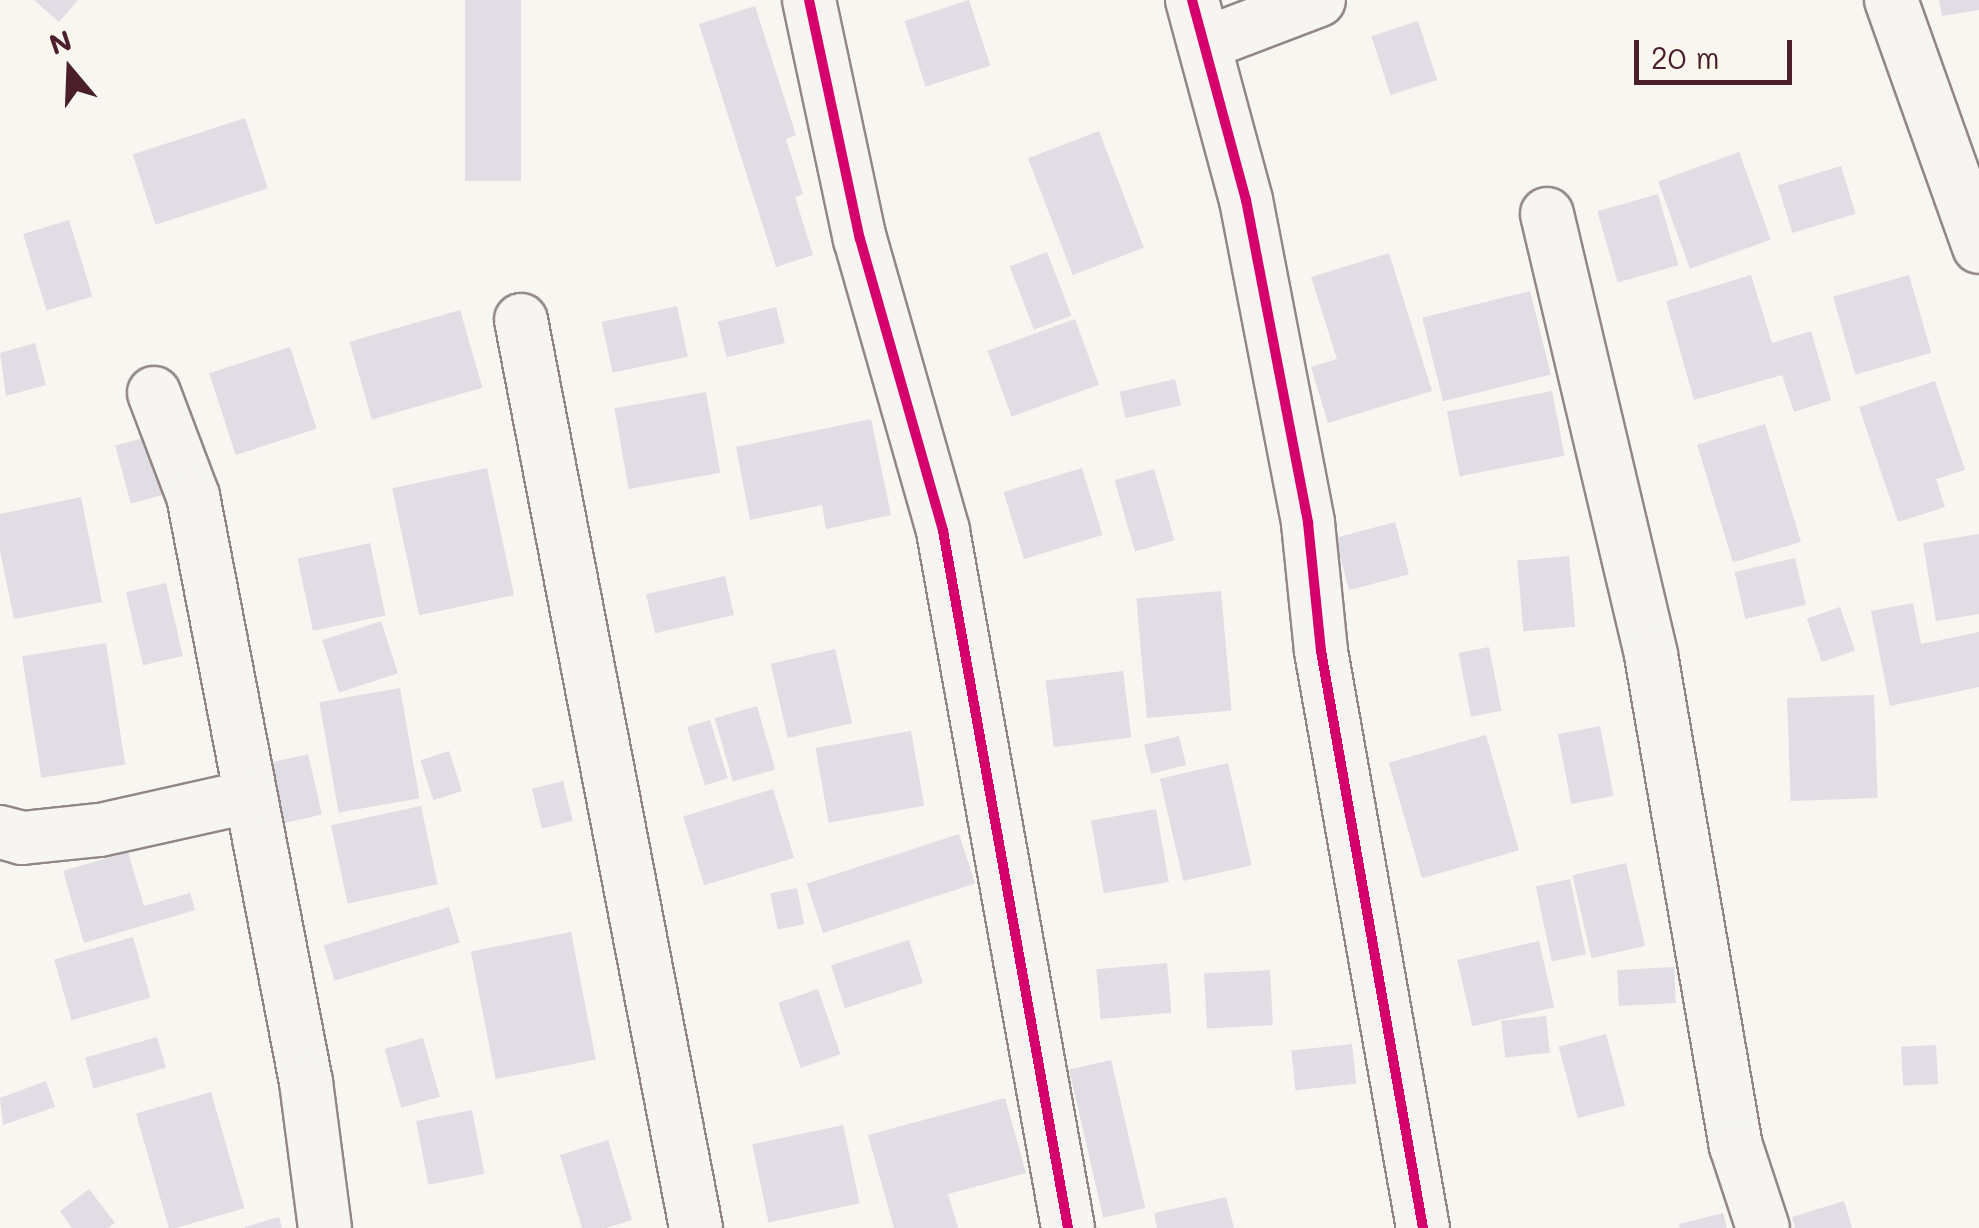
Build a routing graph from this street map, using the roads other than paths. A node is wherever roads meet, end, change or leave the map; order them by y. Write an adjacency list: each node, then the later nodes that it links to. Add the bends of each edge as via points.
1 (809, 0): 13 (street, via 860,238 943,531)
2 (1319, 0): 4 (street)
3 (1891, 0): 6 (street)
4 (1198, 22): 14 (street, via 1246,200 1308,523 1321,651)
5 (1547, 214): 15 (street, via 1651,655 1736,1146)
6 (1979, 247)
7 (521, 320): 12 (street)
8 (154, 393): 9 (street, via 194,496)
9 (248, 797): 10 (street, via 100,830 22,838); 11 (street, via 306,1082)
10 (0, 832)
11 (325, 1228)
12 (696, 1228)
13 (1068, 1228)
14 (1423, 1228)
15 (1762, 1228)

